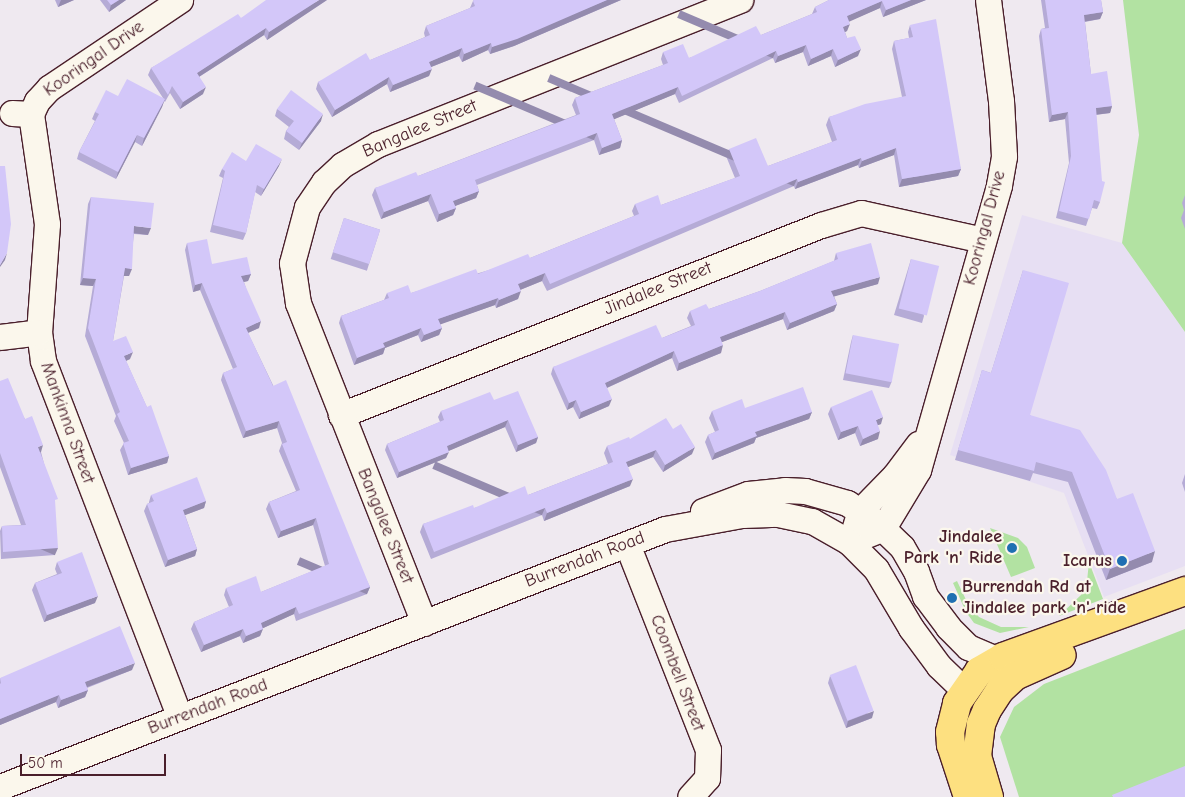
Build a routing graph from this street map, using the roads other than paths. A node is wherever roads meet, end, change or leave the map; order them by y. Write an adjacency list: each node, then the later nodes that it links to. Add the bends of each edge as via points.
1 (180, 0): 4 (street, Kooringal Drive, via 49,88)
2 (740, 0): 8 (street, Bangalee Street, via 378,144 331,175 314,195 302,220 294,249 292,275 302,316)
3 (988, 0): 5 (street, Kooringal Drive, via 1004,156 1000,185)
4 (21, 114): 6 (street, Mankinna Street, via 47,224)
5 (983, 240): 8 (street, Jindalee Street, via 861,212 821,225); 9 (street, Kooringal Drive, via 930,422 926,450)
6 (39, 332): 7 (street); 21 (street, Mankinna Street, via 47,374)
7 (0, 337)
8 (341, 416): 17 (street, Bangalee Street)
9 (912, 466): 10 (street, Kooringal Drive); 11 (street, Kooringal Drive)
10 (860, 511): 11 (street); 12 (street, via 847,503 805,491 764,491 723,502); 13 (street)
11 (883, 528): 13 (street); 15 (street, via 906,553)
12 (665, 530): 13 (street, Burrendah Road, via 742,515 778,514 812,521); 14 (street, Burrendah Road)
13 (849, 542): 19 (street, Burrendah Road, via 876,569 911,628 944,671)
14 (627, 544): 17 (street, Burrendah Road); 23 (street, Coombell Street, via 708,750 707,778)
15 (925, 596): 18 (street, via 968,647); 19 (street)
16 (1184, 596): 18 (main road); 20 (main road, via 1109,637 1030,667)
17 (424, 623): 21 (street, Burrendah Road)
18 (998, 660): 19 (main road)
19 (968, 684): 20 (main road); 24 (main road, via 954,711 950,732 951,745)
20 (1000, 690): 25 (main road, via 987,710 978,742 978,756)
21 (180, 717): 22 (street, Burrendah Road)
22 (0, 787)
23 (690, 797)
24 (968, 797)
25 (989, 797)

